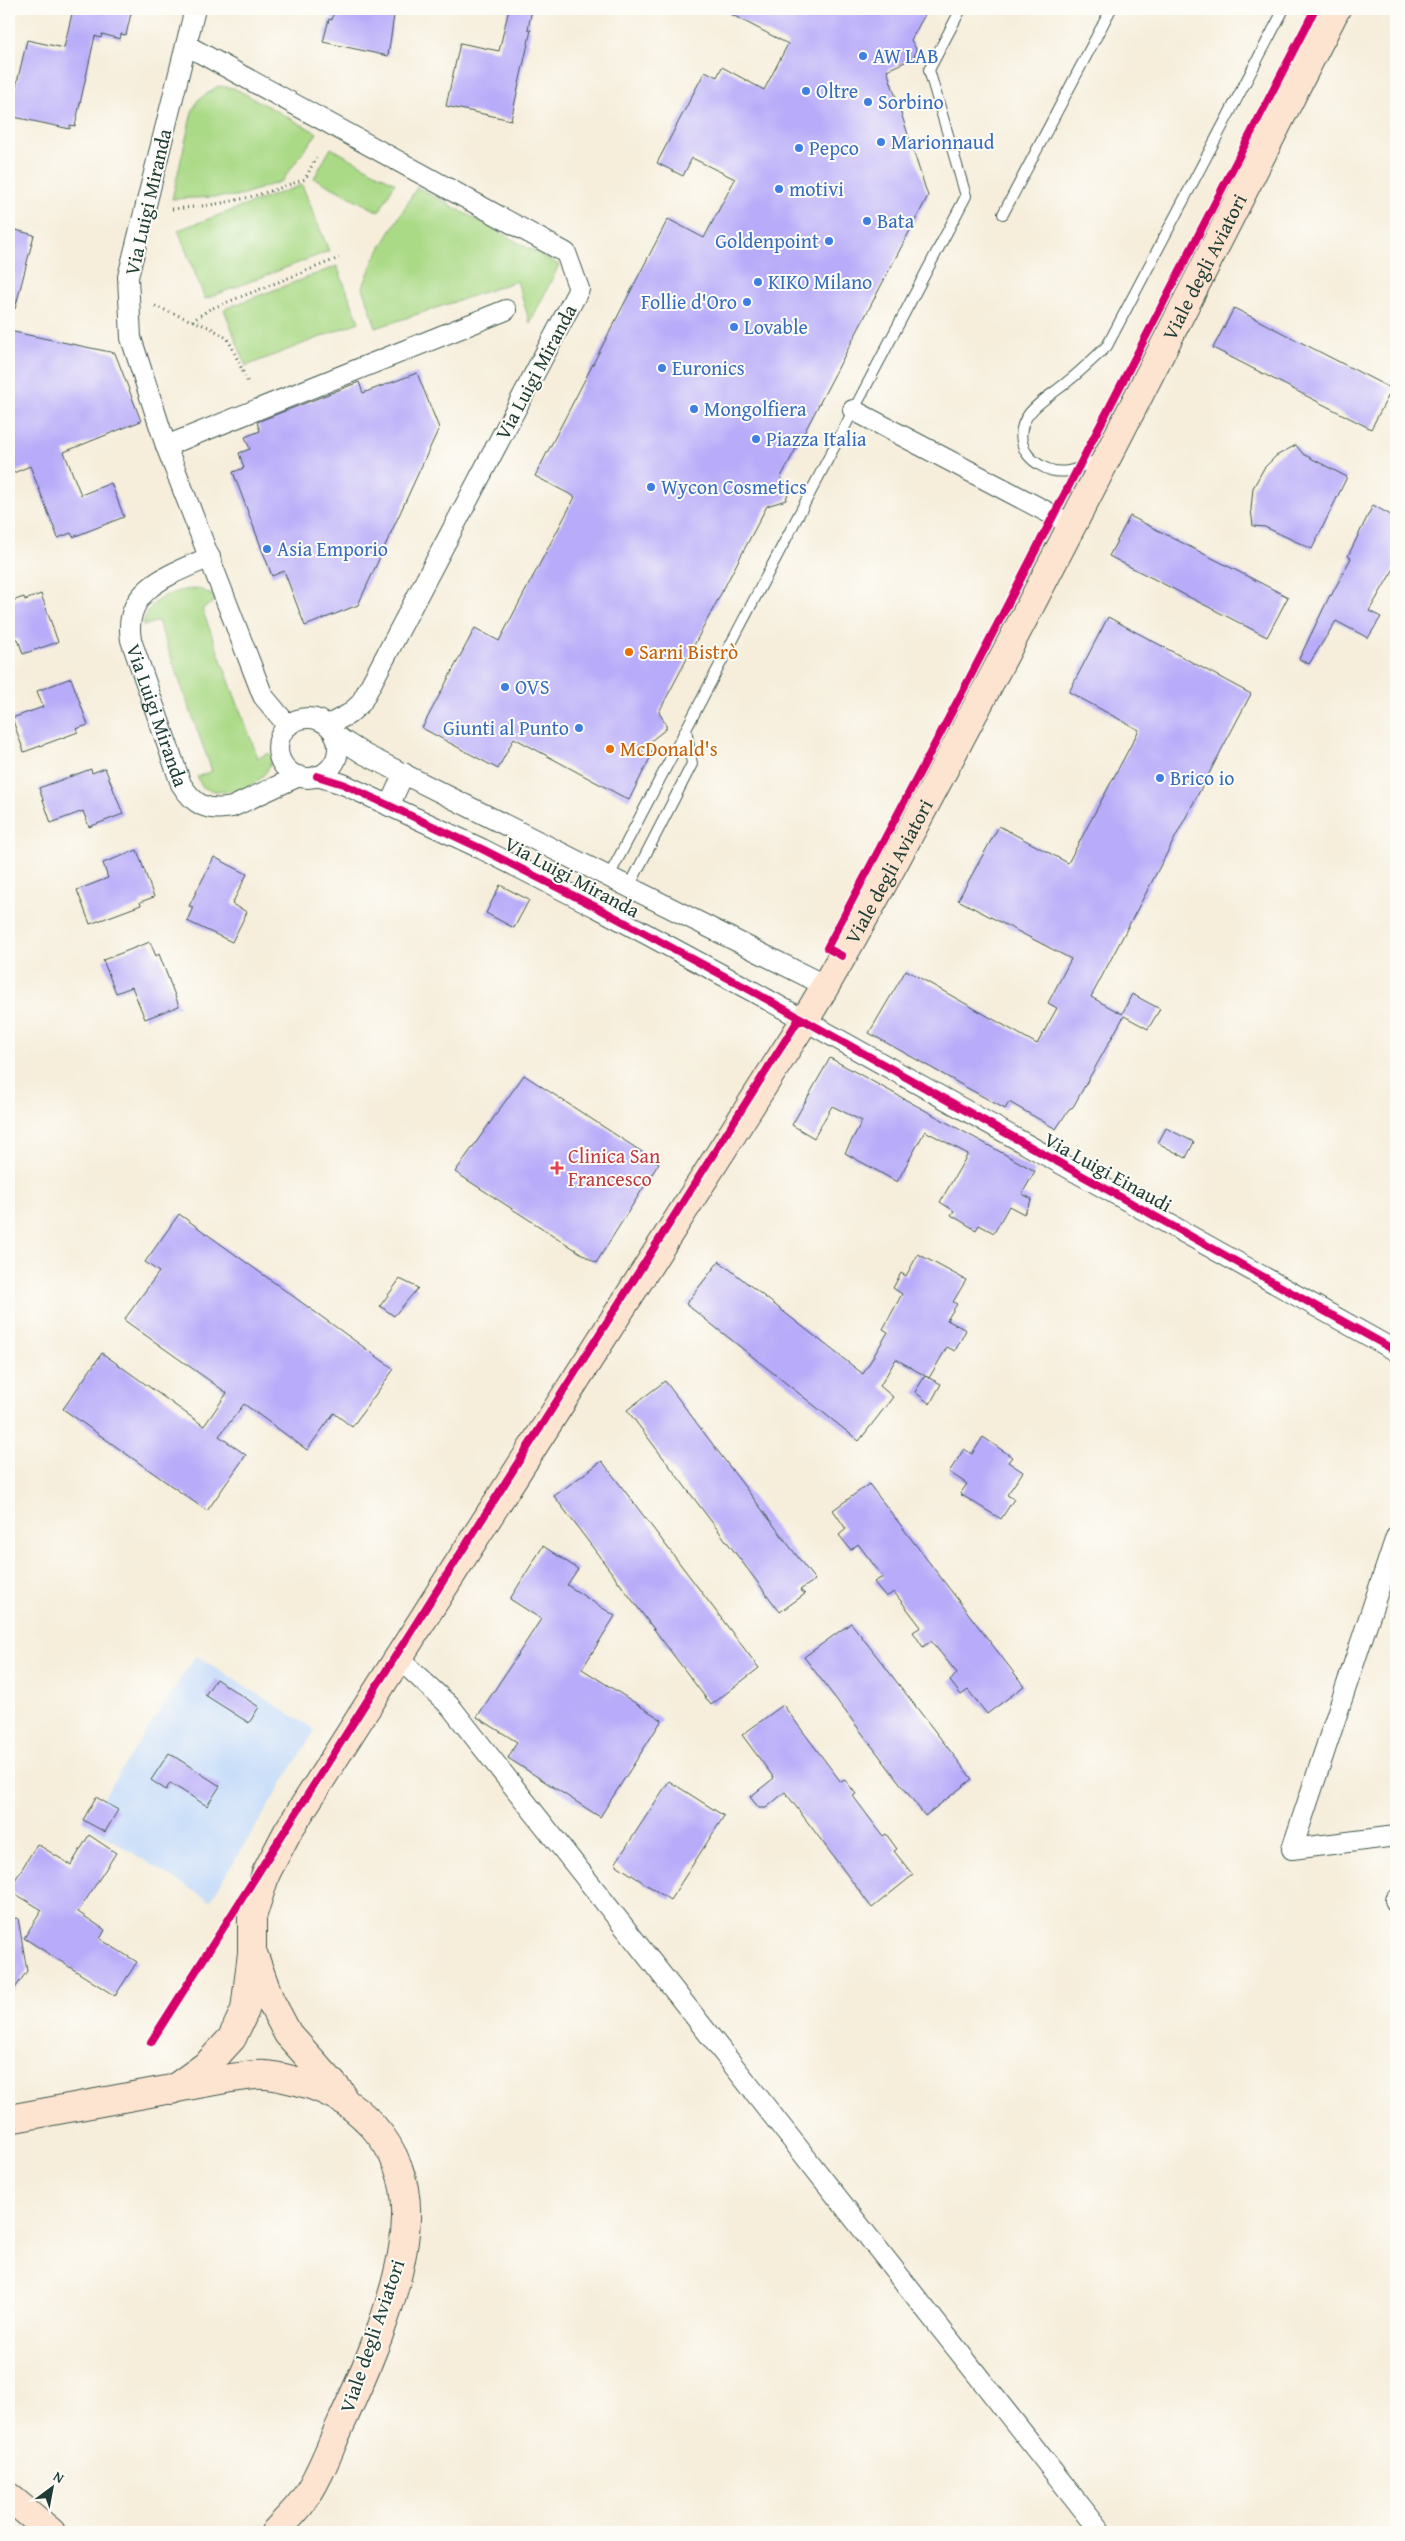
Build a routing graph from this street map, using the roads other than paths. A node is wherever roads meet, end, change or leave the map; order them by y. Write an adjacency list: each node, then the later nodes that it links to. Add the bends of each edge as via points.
1 (195, 9): 6 (street, Via Luigi Miranda)
2 (961, 9): 9 (lane, via 930,70 966,196)
3 (1111, 9): 7 (lane)
4 (1284, 9): 11 (lane, via 1107,346 1031,411 1023,424 1020,436 1023,449 1048,471 1067,473)
5 (1336, 9): 11 (main road, Viale degli Aviatori)
6 (186, 45): 10 (street, Via Luigi Miranda, via 128,277 131,338); 16 (street, Via Luigi Miranda, via 566,253 579,289 361,703)
7 (1003, 214)
8 (506, 310): 10 (street)
9 (853, 410): 12 (street); 15 (lane)
10 (166, 446): 13 (street, Via Luigi Miranda)
11 (1108, 454): 12 (main road, Viale degli Aviatori)
12 (1072, 525): 23 (main road, Viale degli Aviatori, via 925,806)
13 (210, 557): 14 (street, Via Luigi Miranda, via 263,696); 18 (street, Via Luigi Miranda, via 150,586 135,604 128,626 181,784 190,800 222,809)
14 (288, 726): 16 (street, via 303,718 312,718); 18 (street, via 282,734 279,753 289,770)
15 (686, 729): 20 (lane); 21 (lane, via 692,764)
16 (332, 731): 17 (street, Via Luigi Miranda, via 350,747); 18 (street, via 337,756 333,765)
17 (404, 773): 19 (street); 20 (street, Via Luigi Miranda)
18 (308, 776): 19 (street, Via Luigi Miranda, via 343,784)
19 (389, 806): 22 (street, Via Luigi Miranda, via 482,849)
20 (609, 876): 21 (street, Via Luigi Miranda); 22 (street)
21 (629, 887): 23 (street, Via Luigi Miranda)
22 (594, 907): 24 (street, Via Luigi Miranda)
23 (826, 986): 24 (main road, Viale degli Aviatori)
24 (805, 1020): 25 (street, Via Luigi Einaudi); 27 (main road, Viale degli Aviatori)
25 (1396, 1351)
26 (1396, 1537): 28 (street, via 1292,1849)
27 (398, 1658): 29 (main road, Viale degli Aviatori, via 288,1831 266,1872 252,1917); 38 (street, via 450,1706)
28 (1396, 1836)
29 (252, 1953): 30 (main road, Viale degli Aviatori, via 245,2010 232,2038 208,2064); 32 (main road, Viale degli Aviatori, via 270,2000 288,2034)
30 (172, 2090): 32 (main road, Viale degli Aviatori, via 266,2075 303,2082); 33 (main road, Viale degli Aviatori)
31 (9, 2104): 33 (main road)
32 (354, 2107): 37 (main road, Viale degli Aviatori, via 378,2130 396,2160 406,2209 401,2257 360,2382 327,2456 303,2500)
33 (54, 2111): 34 (main road, Viale degli Aviatori)
34 (9, 2119)
35 (9, 2497): 36 (main road)
36 (51, 2532)
37 (275, 2532)
38 (1101, 2532)

